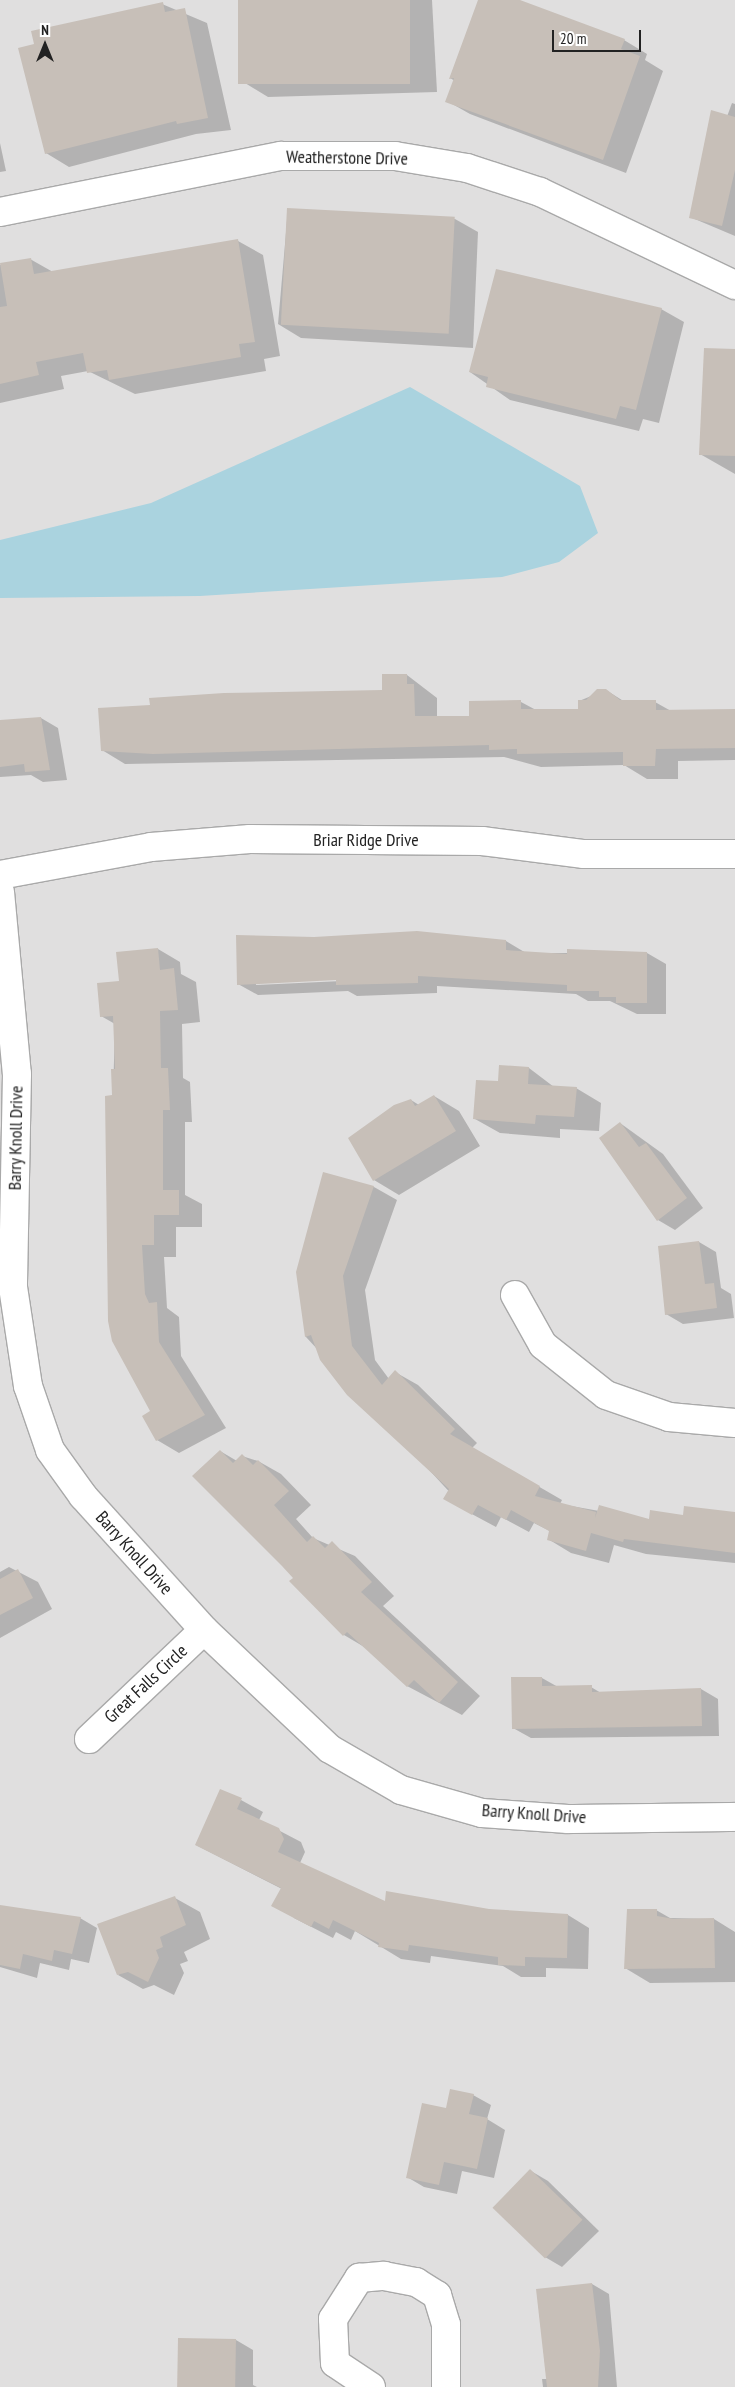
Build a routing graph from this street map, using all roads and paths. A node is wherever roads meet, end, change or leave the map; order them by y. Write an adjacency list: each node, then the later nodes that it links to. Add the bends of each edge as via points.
1 (0, 212): 2 (street, Weatherstone Drive, via 281,156 394,156 468,168 540,192)
2 (735, 285)
3 (735, 854): 4 (street, Briar Ridge Drive, via 584,854 482,841 250,839 151,847)
4 (0, 875)
5 (0, 892): 8 (street, Barry Knoll Drive, via 17,1074 14,1287 28,1386 55,1458 83,1496)
6 (515, 1295): 7 (street, via 543,1345 606,1395 669,1417)
7 (735, 1422)
8 (204, 1630): 9 (street, Great Falls Circle); 10 (street, Barry Knoll Drive, via 330,1749 401,1790 482,1813 568,1819)
9 (89, 1739)
10 (735, 1817)
11 (370, 2387): 12 (street, via 335,2363 333,2318 359,2278 384,2276 416,2282 437,2295 446,2326)
12 (446, 2387)

